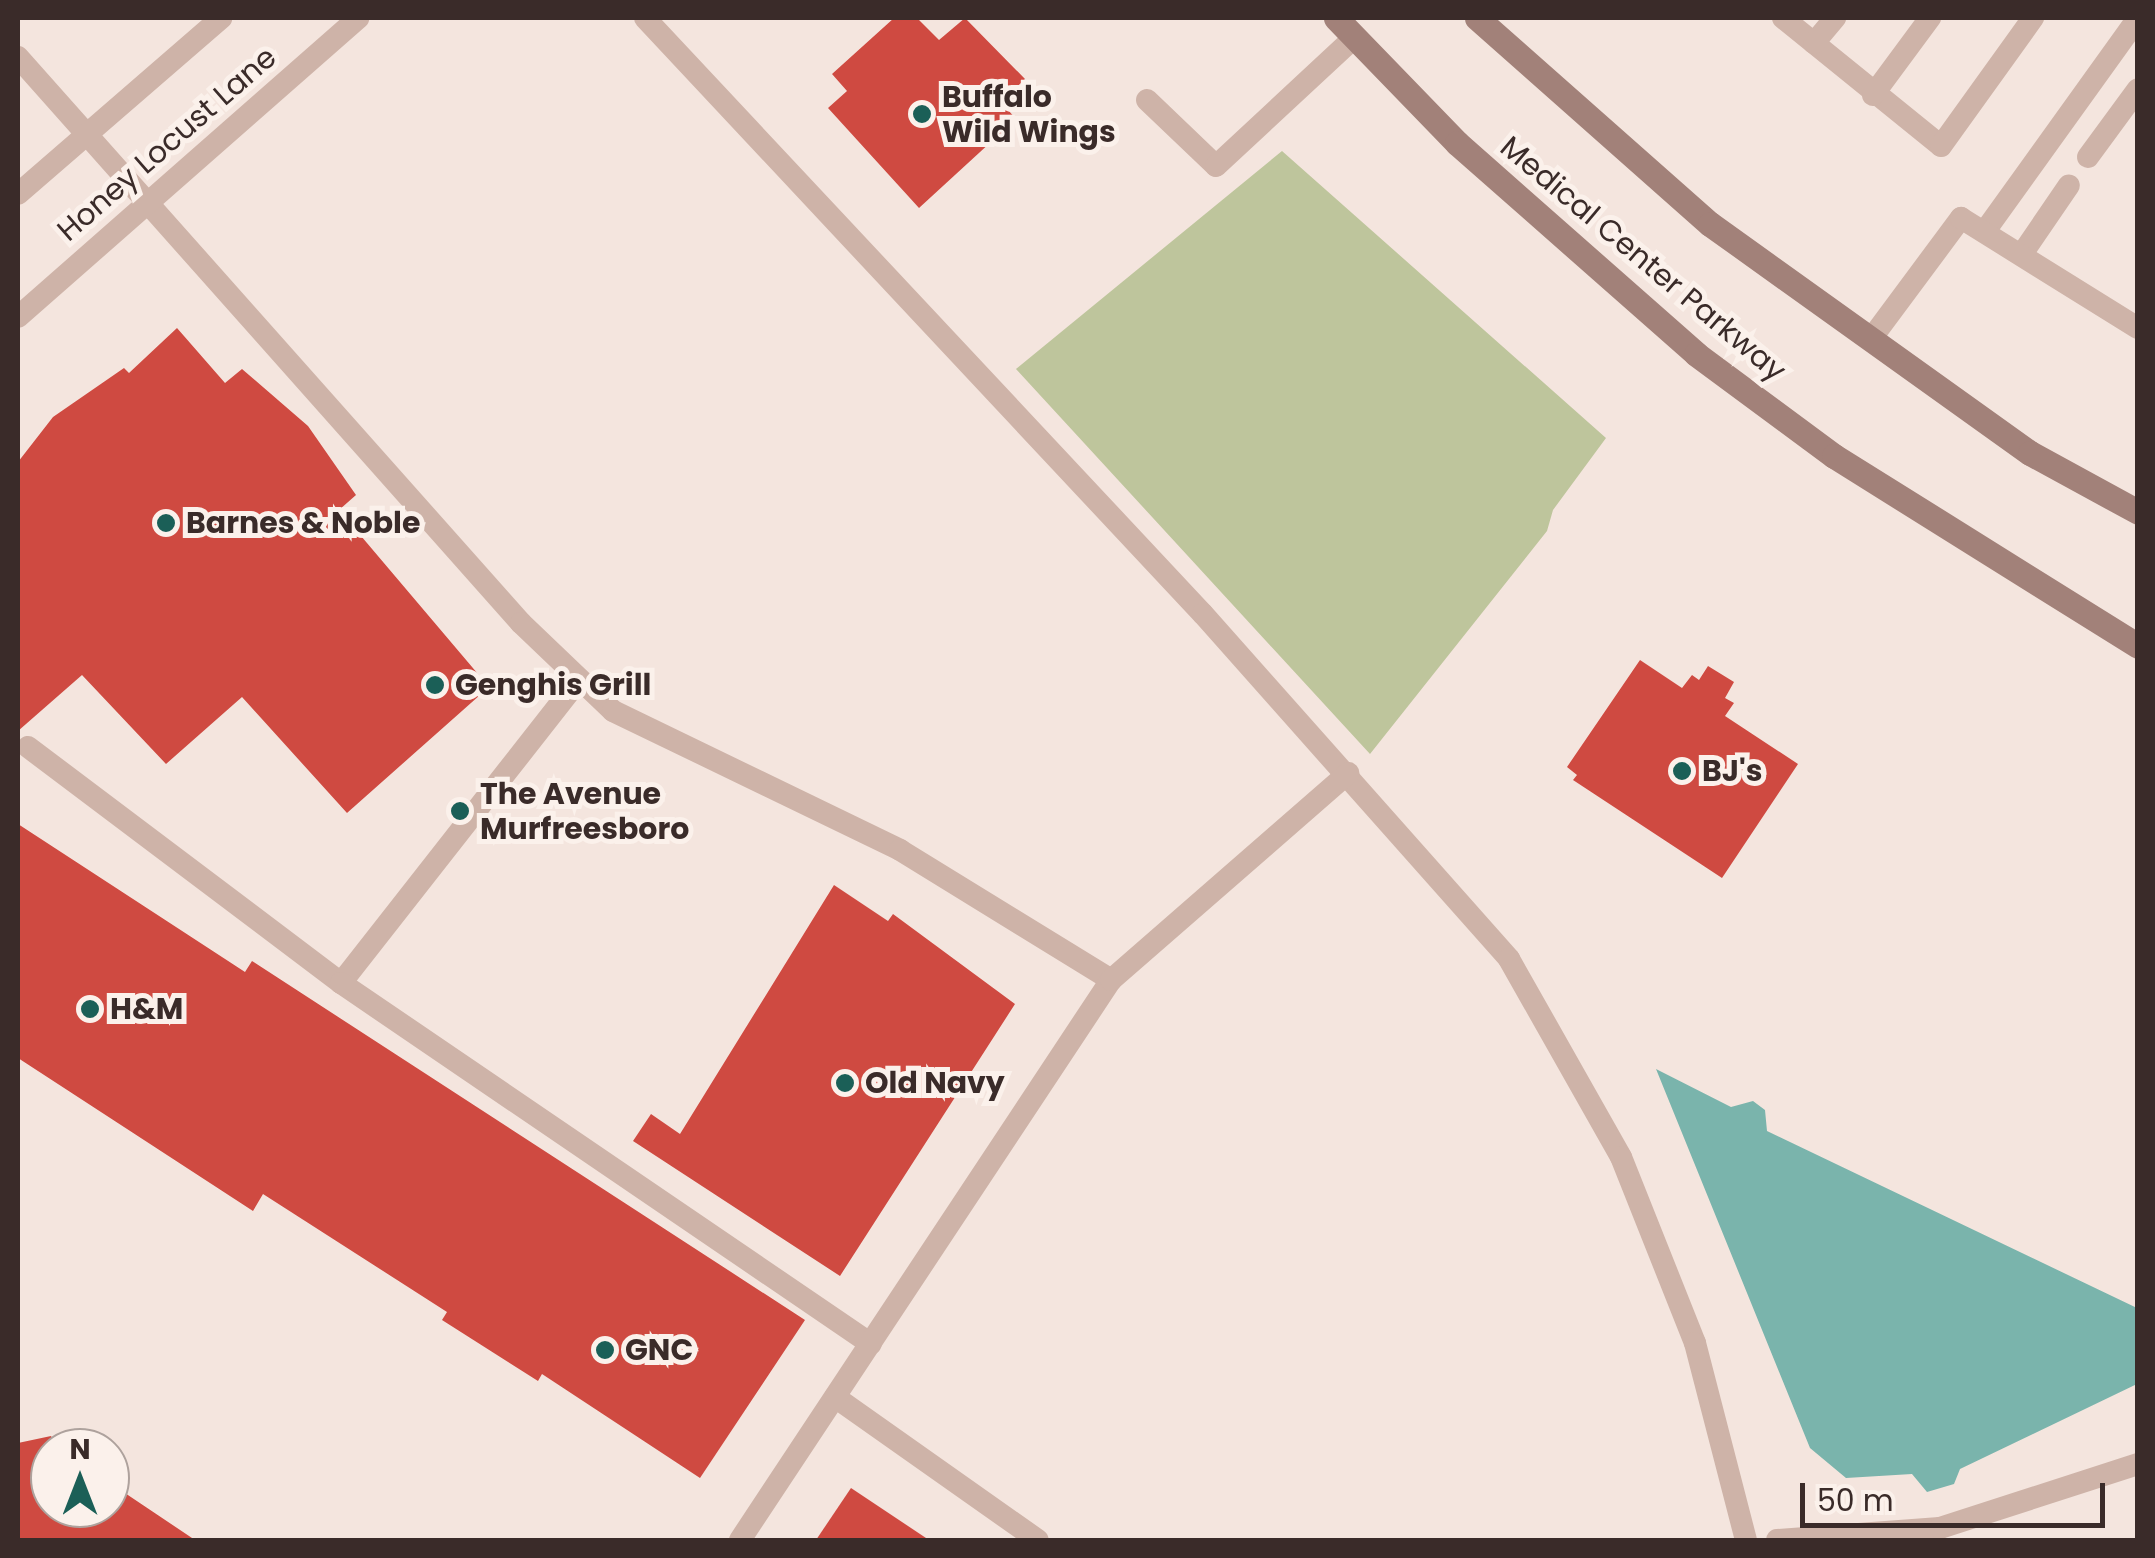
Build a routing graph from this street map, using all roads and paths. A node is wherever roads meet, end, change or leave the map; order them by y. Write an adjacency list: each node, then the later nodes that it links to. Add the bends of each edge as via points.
1 (221, 18): 17 (lane, Honey Locust Lane)
2 (358, 18): 21 (lane, Honey Locust Lane)
3 (645, 18): 31 (lane)
4 (1336, 18): 11 (main road, Medical Center Parkway)
5 (1477, 18): 26 (main road, via 1710,224)
6 (1784, 18): 12 (lane)
7 (1835, 18): 12 (lane)
8 (1930, 18): 15 (lane)
9 (2033, 18): 15 (lane, via 1942,146)
10 (2138, 18): 22 (lane)
11 (1355, 37): 16 (lane, via 1216,166); 28 (main road, Medical Center Parkway, via 1457,143 1696,354 1834,456)
12 (1814, 42): 15 (lane)
13 (18, 58): 17 (lane)
14 (2138, 89): 18 (lane)
15 (1873, 95)
16 (1148, 100)
17 (86, 134): 20 (lane, Honey Locust Lane); 21 (lane)
18 (2088, 157)
19 (2069, 185): 23 (lane)
20 (18, 194)
21 (147, 200): 24 (lane, Honey Locust Lane); 29 (lane, via 520,622)
22 (1984, 231): 23 (lane); 26 (lane, via 1961,218)
23 (2022, 254): 25 (lane)
24 (18, 317)
25 (2138, 328)
26 (1871, 338): 27 (main road, via 2030,454)
27 (2138, 512)
28 (2138, 646)
29 (579, 679): 32 (lane, via 613,711 900,850); 33 (lane)
30 (28, 747): 33 (lane)
31 (1348, 773): 32 (lane); 39 (lane, via 1508,959 1621,1157 1696,1343)
32 (1111, 980): 34 (lane)
33 (342, 983): 34 (lane)
34 (870, 1344): 35 (lane)
35 (835, 1397): 37 (lane); 38 (lane)
36 (2138, 1464): 40 (lane, via 1940,1528)
37 (740, 1540)
38 (1038, 1540)
39 (1746, 1540)
40 (1777, 1540)

